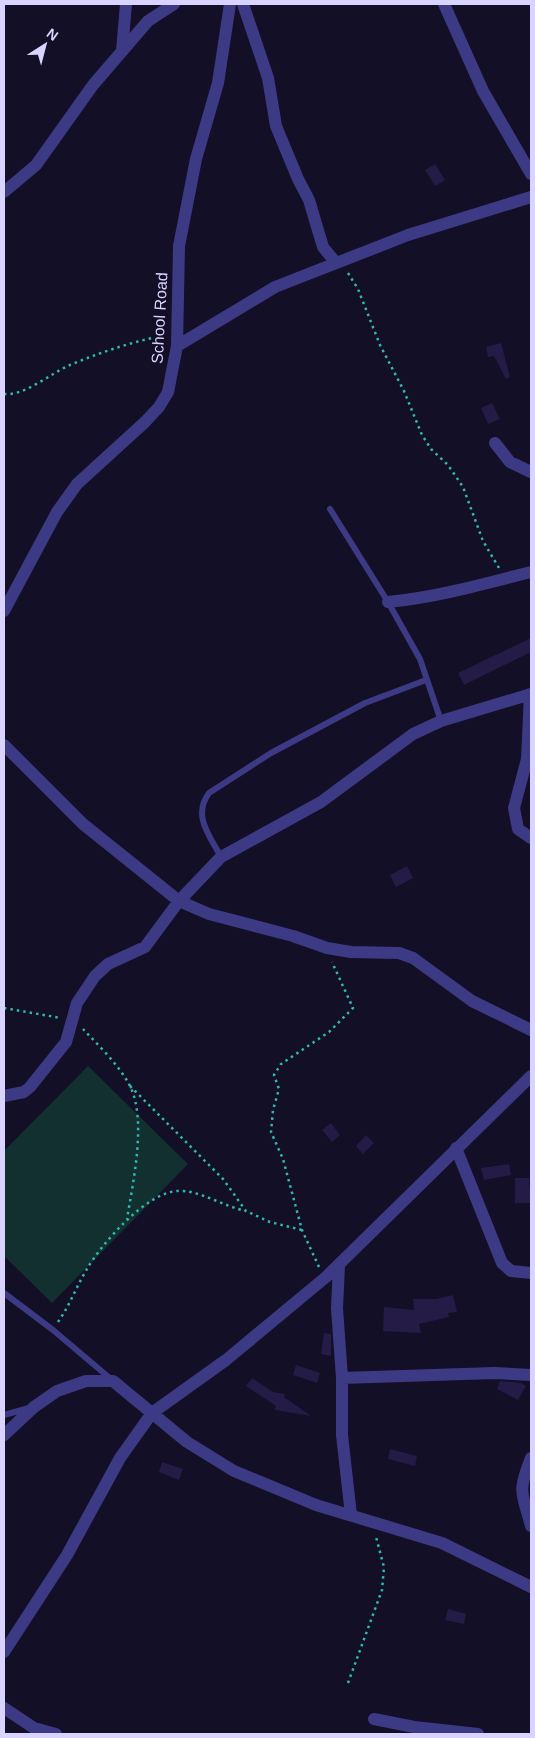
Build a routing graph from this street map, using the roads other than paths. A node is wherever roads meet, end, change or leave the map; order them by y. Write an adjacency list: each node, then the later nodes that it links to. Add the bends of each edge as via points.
1 (126, 4): 6 (street)
2 (174, 4): 6 (street, via 148,21)
3 (230, 4): 11 (street, School Road, via 218,83 196,159 179,246)
4 (243, 4): 10 (street, via 268,78 276,126 309,200 323,247)
5 (444, 4): 7 (street, via 483,91)
6 (122, 51): 8 (street, via 93,84 36,165)
7 (531, 174)
8 (4, 192)
9 (531, 197): 10 (street, via 408,235)
10 (338, 262): 11 (street, via 275,287)
11 (177, 346): 17 (street, School Road, via 168,392 159,407 77,484 57,512)
12 (496, 443): 13 (street, via 510,462)
13 (531, 472)
14 (330, 509): 16 (lane)
15 (531, 572): 16 (street, via 463,591)
16 (388, 602): 18 (lane, via 420,659)
17 (4, 611)
18 (426, 680): 20 (lane); 23 (lane, via 365,703 271,753 209,794 203,801 200,814)
19 (531, 694): 20 (street); 22 (street, via 527,759 514,808 518,829)
20 (441, 721): 23 (street, via 413,734 321,802)
21 (4, 745): 24 (street, via 83,824)
22 (531, 838)
23 (221, 857): 24 (street)
24 (180, 901): 25 (street, via 209,914 327,948 399,953 413,958 479,1006); 27 (street, via 145,947 108,964 95,976 77,1003 63,1046 30,1087 24,1092)
25 (531, 1030)
26 (531, 1076): 28 (street)
27 (4, 1096)
28 (456, 1148): 29 (street); 30 (street, via 502,1263 511,1271)
29 (339, 1265): 33 (street, via 337,1308); 36 (street, via 234,1354)
30 (531, 1273)
31 (4, 1293): 34 (lane)
32 (531, 1374): 33 (street)
33 (342, 1378): 40 (street, via 342,1435)
34 (113, 1381): 35 (street, via 86,1381 57,1391); 36 (street)
35 (34, 1406): 37 (lane); 38 (street)
36 (152, 1413): 40 (street, via 187,1442 234,1471 316,1505); 43 (street, via 120,1458 67,1555)
37 (4, 1416)
38 (4, 1435)
39 (531, 1458): 41 (street, via 521,1492)
40 (350, 1515): 42 (street, via 442,1543)
41 (531, 1526)
42 (531, 1587)
43 (4, 1652)
44 (4, 1708): 46 (street, via 34,1728)
45 (374, 1719): 47 (street)
46 (56, 1734)
47 (478, 1734)

